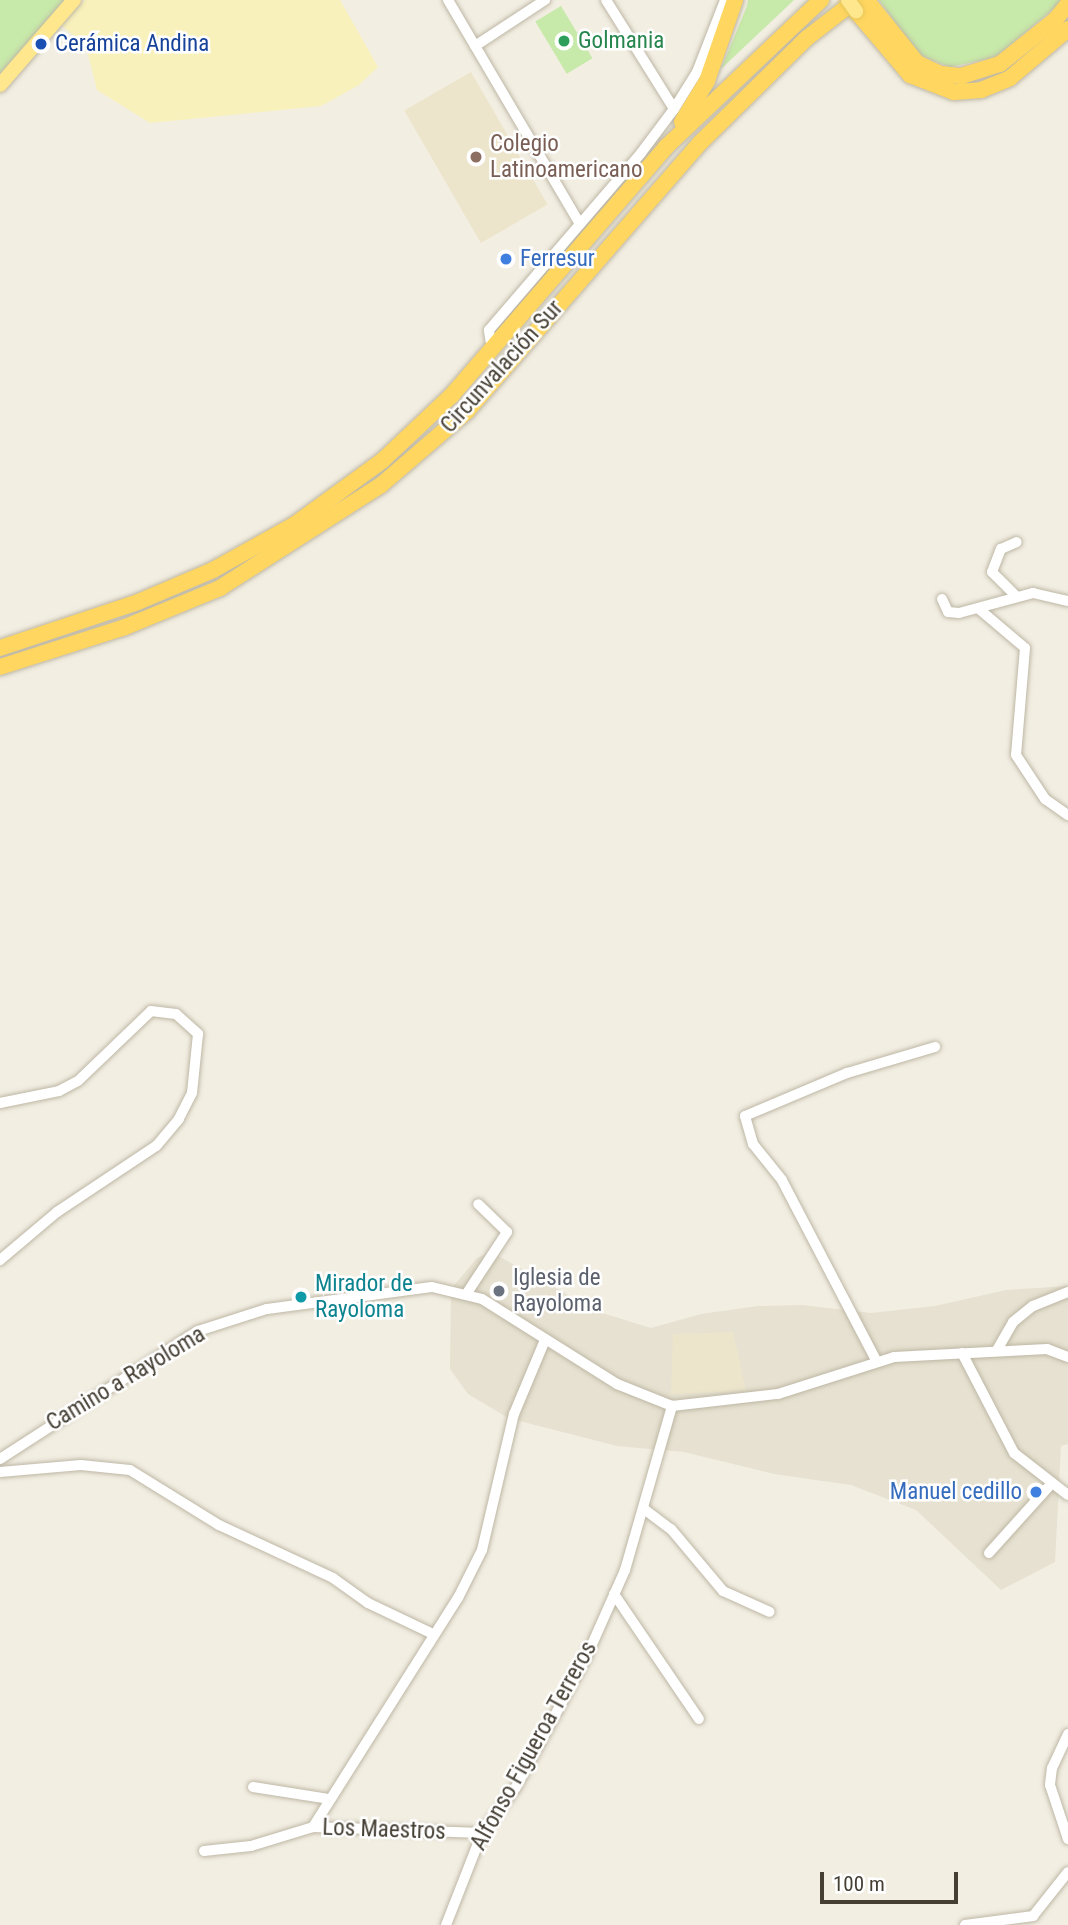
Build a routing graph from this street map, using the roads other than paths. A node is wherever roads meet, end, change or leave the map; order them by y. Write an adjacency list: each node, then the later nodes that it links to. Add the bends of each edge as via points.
1 (74, 0): 12 (main road)
2 (448, 0): 11 (street)
3 (545, 0): 11 (street)
4 (606, 0): 13 (street)
5 (725, 0): 13 (street, via 697,72)
6 (735, 0): 14 (highway, via 707,81)
7 (821, 0): 14 (highway, Circunvalación Sur)
8 (859, 3): 9 (highway, via 917,63 941,74 961,76 1000,64); 10 (highway, via 910,75 954,92 981,90 1010,78); 24 (highway, Circunvalación Sur, via 807,38 701,143 467,411 381,485 220,588 125,628)
9 (1068, 4)
10 (1068, 29)
11 (475, 46): 16 (street)
12 (0, 85)
13 (674, 109): 15 (street)
14 (666, 147): 15 (highway, Circunvalación Sur)
15 (647, 158): 16 (street); 17 (highway, Circunvalación Sur)
16 (580, 224): 17 (street, via 489,330)
17 (492, 350): 23 (highway, Circunvalación Sur, via 383,460 294,525 165,592)
18 (1017, 542): 19 (street, via 1001,550 992,572)
19 (1016, 596): 21 (street, via 1044,593); 22 (street)
20 (942, 598): 22 (street, via 947,612)
21 (1068, 601)
22 (979, 609): 25 (street, via 1025,648 1016,755 1045,799)
23 (0, 648)
24 (0, 667)
25 (1068, 815)
26 (934, 1047): 36 (street, via 847,1073 744,1116 753,1143 782,1180)
27 (0, 1103): 29 (street, via 59,1091 78,1082 151,1011 176,1014 198,1034 192,1093 179,1119 156,1146 57,1212)
28 (478, 1204): 31 (street, via 507,1232)
29 (0, 1260)
30 (1068, 1292): 33 (street, via 1033,1306 1013,1322)
31 (467, 1293): 32 (street, Camino a Rayoloma); 38 (street, Camino a Rayoloma, via 432,1287 267,1309 198,1331)
32 (545, 1340): 37 (street, Camino a Rayoloma, via 617,1384); 46 (street, via 514,1414 482,1550)
33 (997, 1350): 34 (street, Camino a Rayoloma); 35 (street, Camino a Rayoloma, via 1047,1349)
34 (962, 1353): 36 (street, Camino a Rayoloma); 40 (street, via 1014,1453)
35 (1068, 1357)
36 (877, 1362): 37 (street, Camino a Rayoloma, via 778,1394)
37 (672, 1406): 42 (street, Alfonso Figueroa Terreros)
38 (0, 1459)
39 (0, 1472): 46 (street, via 81,1465 130,1469 219,1525 333,1578 368,1603)
40 (1052, 1483): 41 (street); 43 (street)
41 (1068, 1495)
42 (644, 1509): 44 (street, Alfonso Figueroa Terreros); 45 (street, via 671,1529 723,1591)
43 (989, 1553)
44 (614, 1594): 47 (street); 52 (street, Alfonso Figueroa Terreros, via 586,1658 516,1787)
45 (770, 1612)
46 (433, 1634): 50 (street)
47 (699, 1719)
48 (1068, 1734): 53 (street, via 1049,1785)
49 (253, 1787): 50 (street)
50 (330, 1799): 51 (street)
51 (313, 1827): 52 (street, Los Maestros); 54 (street, Los Maestros, via 251,1846)
52 (482, 1833): 56 (street, Alfonso Figueroa Terreros)
53 (1068, 1839)
54 (204, 1851)
55 (1068, 1872): 57 (street, via 1033,1916)
56 (446, 1925)
57 (965, 1925)

